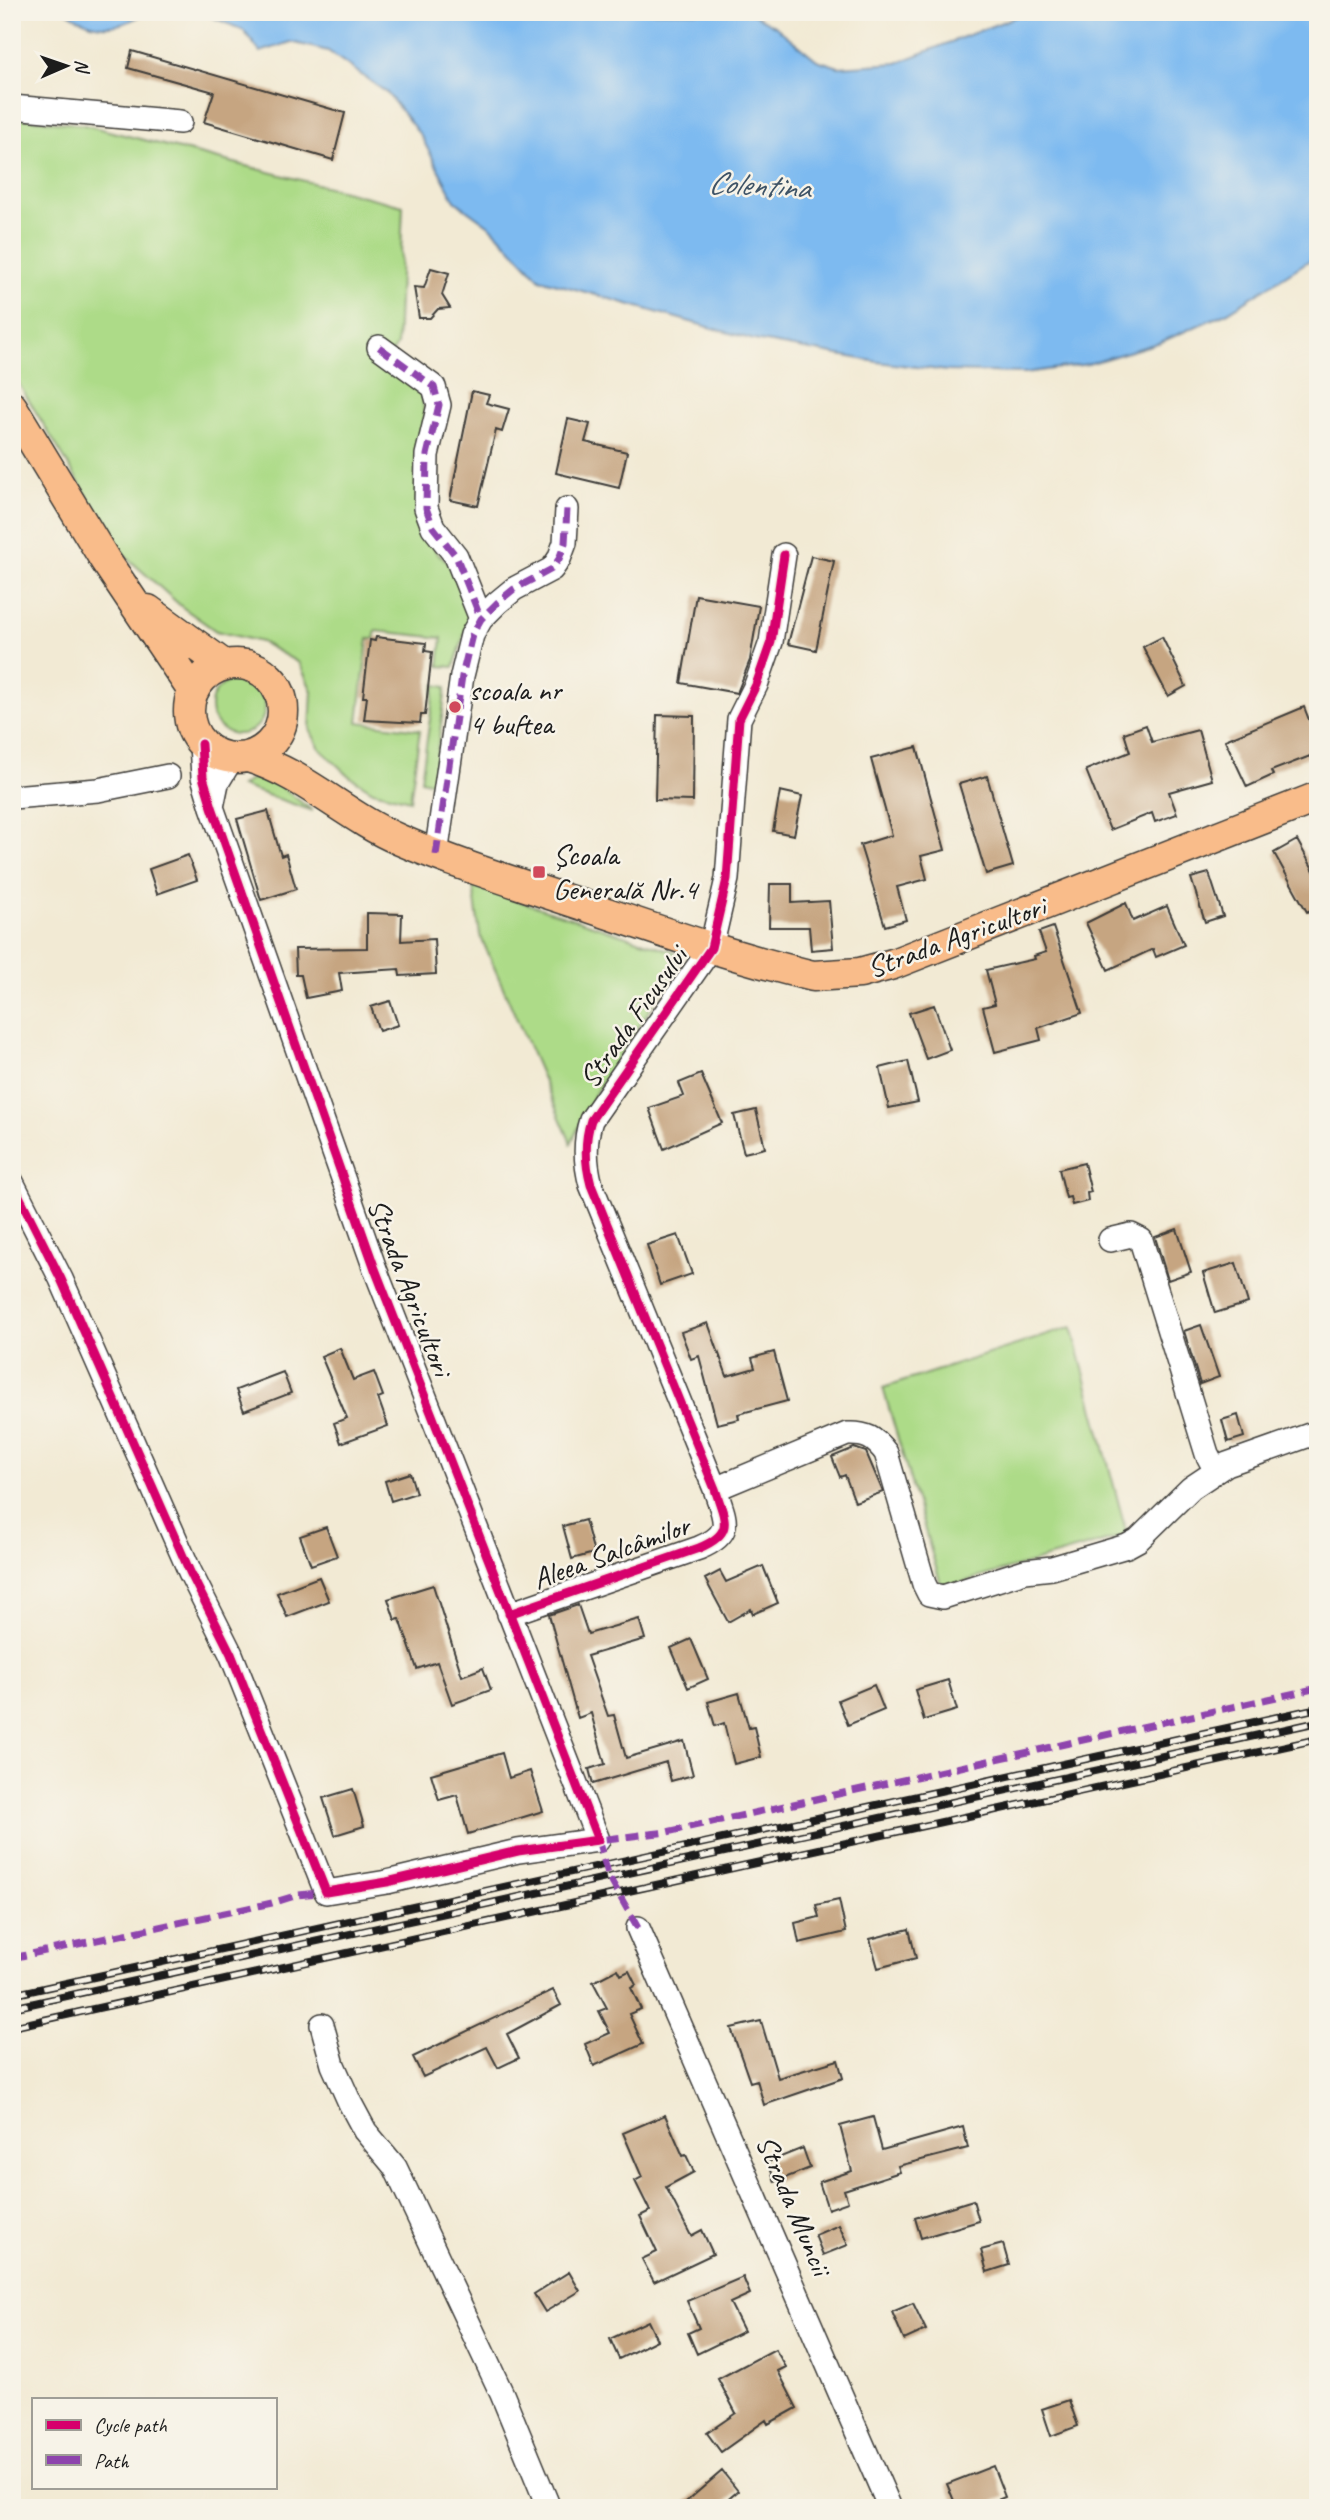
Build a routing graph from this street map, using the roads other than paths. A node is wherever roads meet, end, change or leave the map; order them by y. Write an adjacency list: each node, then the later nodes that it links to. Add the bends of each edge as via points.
1 (12, 107): 2 (street)
2 (180, 122)
3 (379, 347): 8 (street, via 434,387 439,405 427,455 426,508 433,527 456,556)
4 (12, 407): 7 (main road)
5 (567, 509): 8 (street, via 565,543 552,569 514,589)
6 (784, 555): 20 (street, Strada Ficusului, via 771,642 757,685 739,719 727,879)
7 (133, 600): 9 (main road); 10 (main road)
8 (481, 619): 19 (street, via 471,635 462,676)
9 (224, 665): 10 (main road, via 211,670); 11 (main road, via 252,666 274,683 283,709)
10 (193, 691): 12 (main road, via 189,719)
11 (280, 729): 13 (main road, via 268,745); 15 (main road, Strada Agricultori)
12 (201, 744): 13 (main road, via 215,754); 18 (street, Strada Agricultori, via 203,777)
13 (240, 758): 15 (main road, Strada Agricultori, via 273,765); 18 (street, via 222,773)
14 (168, 776): 16 (street, via 98,790)
15 (318, 789): 19 (main road, Strada Agricultori, via 354,817)
16 (12, 797)
17 (1318, 797): 20 (main road, Strada Agricultori, via 875,970 813,976)
18 (212, 807): 26 (street, Strada Agricultori, via 371,1257)
19 (436, 855): 20 (main road, Strada Agricultori)
20 (711, 948): 25 (street, Strada Ficusului, via 591,1120 585,1155 591,1185)
21 (12, 1182): 26 (street, Strada Agricultori, via 61,1279 231,1654 327,1892 518,1851 598,1840)
22 (1110, 1240): 24 (street, via 1131,1235 1141,1240)
23 (1318, 1432): 24 (street, Aleea Salcâmilor)
24 (1216, 1471): 25 (street, Aleea Salcâmilor, via 1191,1488 1138,1541 943,1597 929,1594 924,1584 886,1453 863,1433 847,1434)
25 (715, 1489): 26 (street, Aleea Salcâmilor, via 725,1521 715,1541)
26 (509, 1614)
27 (638, 1928): 30 (street, Strada Muncii)
28 (322, 2025): 29 (street, via 332,2065 350,2104 395,2167 502,2394)
29 (549, 2508)
30 (890, 2508)

